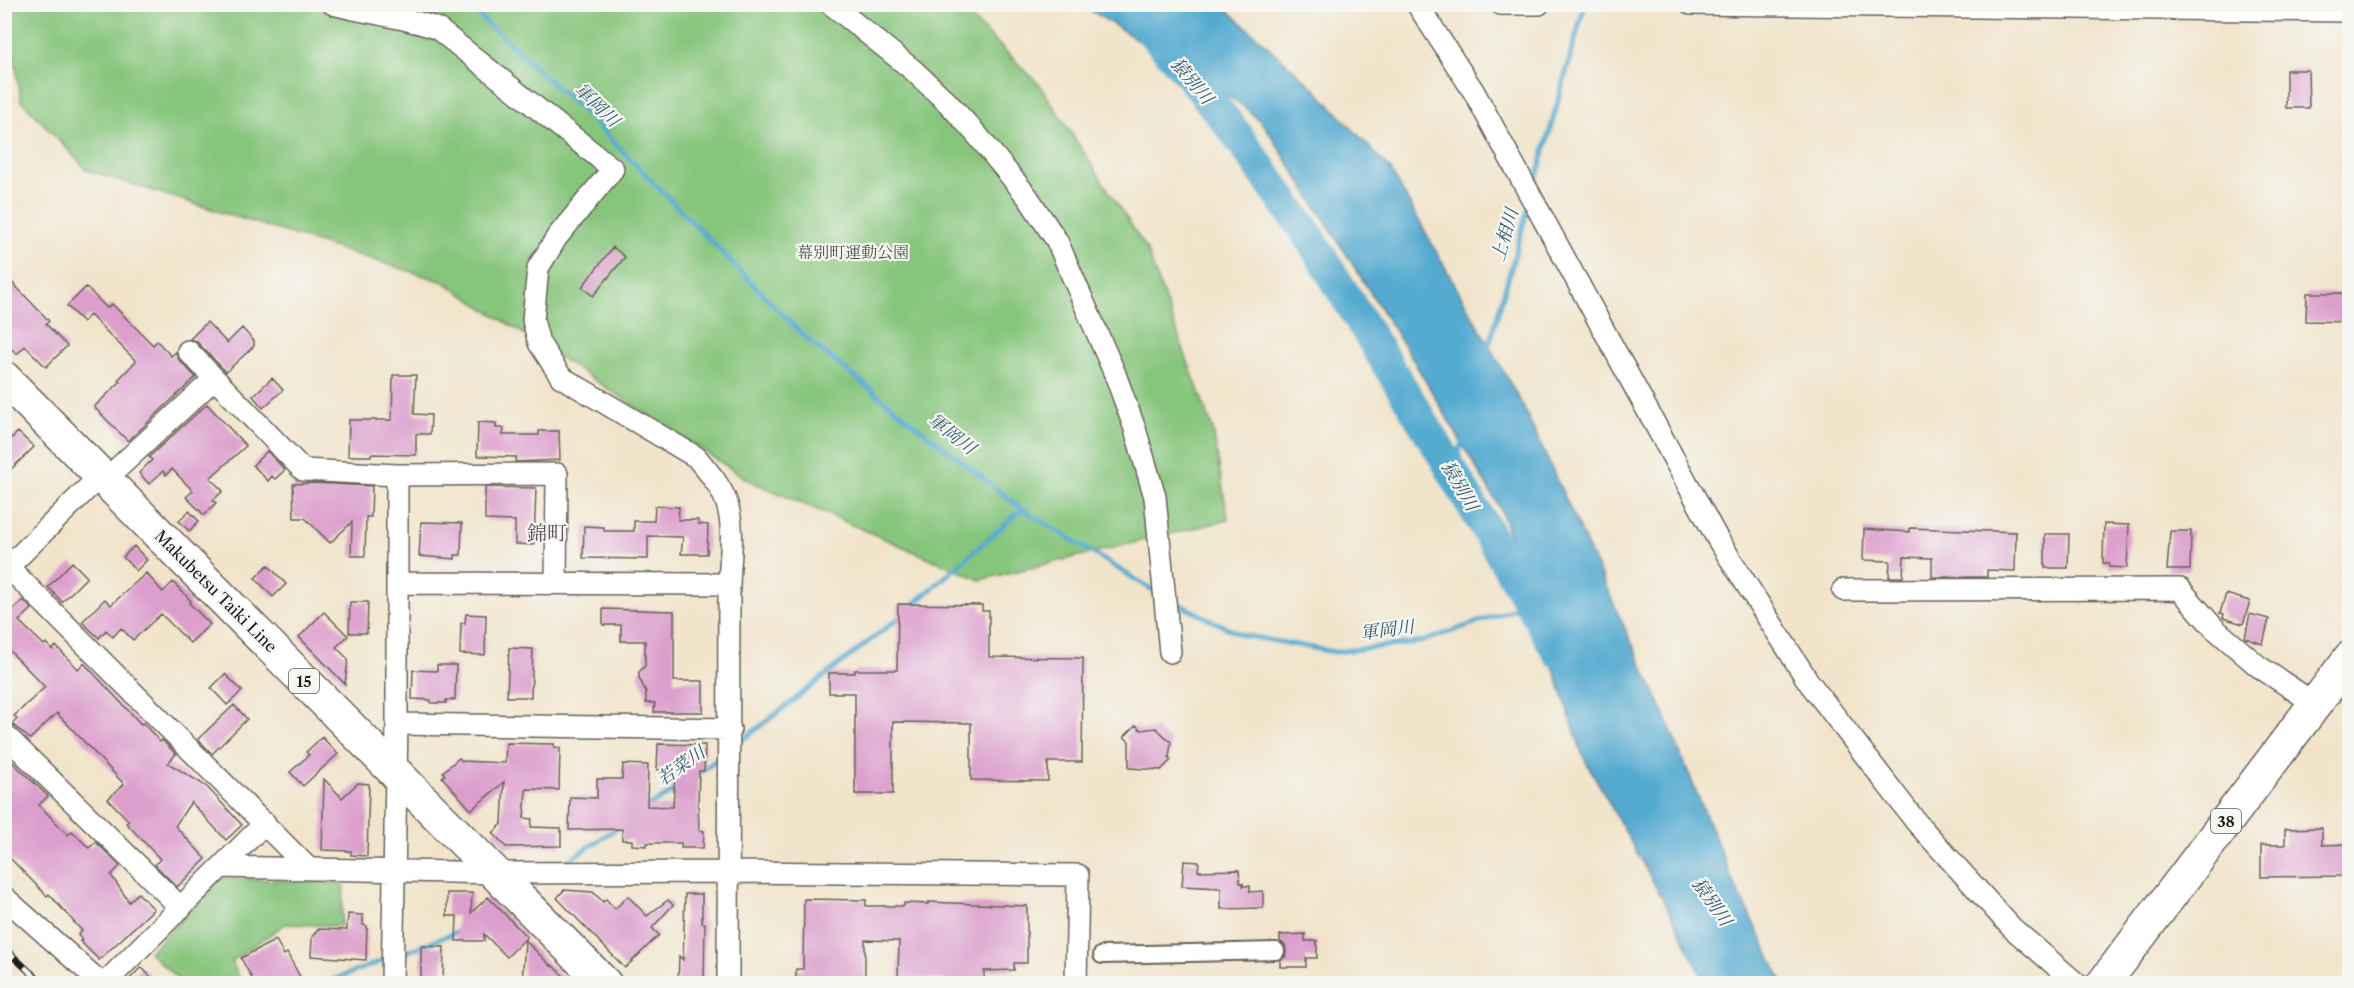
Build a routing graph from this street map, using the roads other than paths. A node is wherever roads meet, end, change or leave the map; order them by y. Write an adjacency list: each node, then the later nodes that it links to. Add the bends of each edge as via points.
1 (333, 4): 16 (street, via 438,29 613,169 557,237 538,268 533,320 539,343 561,377 696,457 711,475 727,502 732,528)
2 (831, 4): 18 (street, via 913,70 948,104 1027,196 1058,241 1119,385 1155,497)
3 (1417, 4): 40 (street, via 1474,93 1717,538 1808,681 1917,824 2012,928)
4 (1501, 4): 5 (street)
5 (1539, 4)
6 (1691, 4): 7 (street)
7 (2349, 11)
8 (188, 351): 10 (street)
9 (4, 378): 12 (main road, Makubetsu Taiki Line / 15)
10 (214, 378): 11 (street, via 303,470); 12 (street)
11 (397, 475): 14 (street); 15 (street, via 557,474)
12 (103, 478): 13 (street); 24 (main road, Makubetsu Taiki Line / 15)
13 (6, 569): 25 (street)
14 (397, 583): 15 (street); 21 (street)
15 (556, 583): 16 (street)
16 (729, 584): 22 (street)
17 (1843, 590): 20 (street, via 2180,589 2214,628 2258,666)
18 (1170, 652)
19 (2349, 658): 20 (main road, 38)
20 (2315, 704): 41 (main road, 38)
21 (397, 724): 22 (street); 24 (street)
22 (730, 729): 29 (street)
23 (4, 734): 32 (street)
24 (395, 772): 28 (street); 30 (main road, Makubetsu Taiki Line / 15)
25 (265, 823): 26 (street); 27 (street)
26 (222, 867): 27 (street); 32 (street)
27 (309, 869): 28 (street)
28 (394, 871): 30 (street); 36 (street)
29 (728, 872): 30 (street); 38 (street); 39 (street, via 1078,875)
30 (496, 873): 37 (main road, Makubetsu Taiki Line / 15)
31 (4, 897): 35 (street)
32 (182, 908): 35 (street)
33 (1276, 951): 34 (street)
34 (1102, 955)
35 (103, 984)
36 (392, 984)
37 (605, 984)
38 (728, 984)
39 (1076, 984)
40 (2077, 984)
41 (2103, 984)

